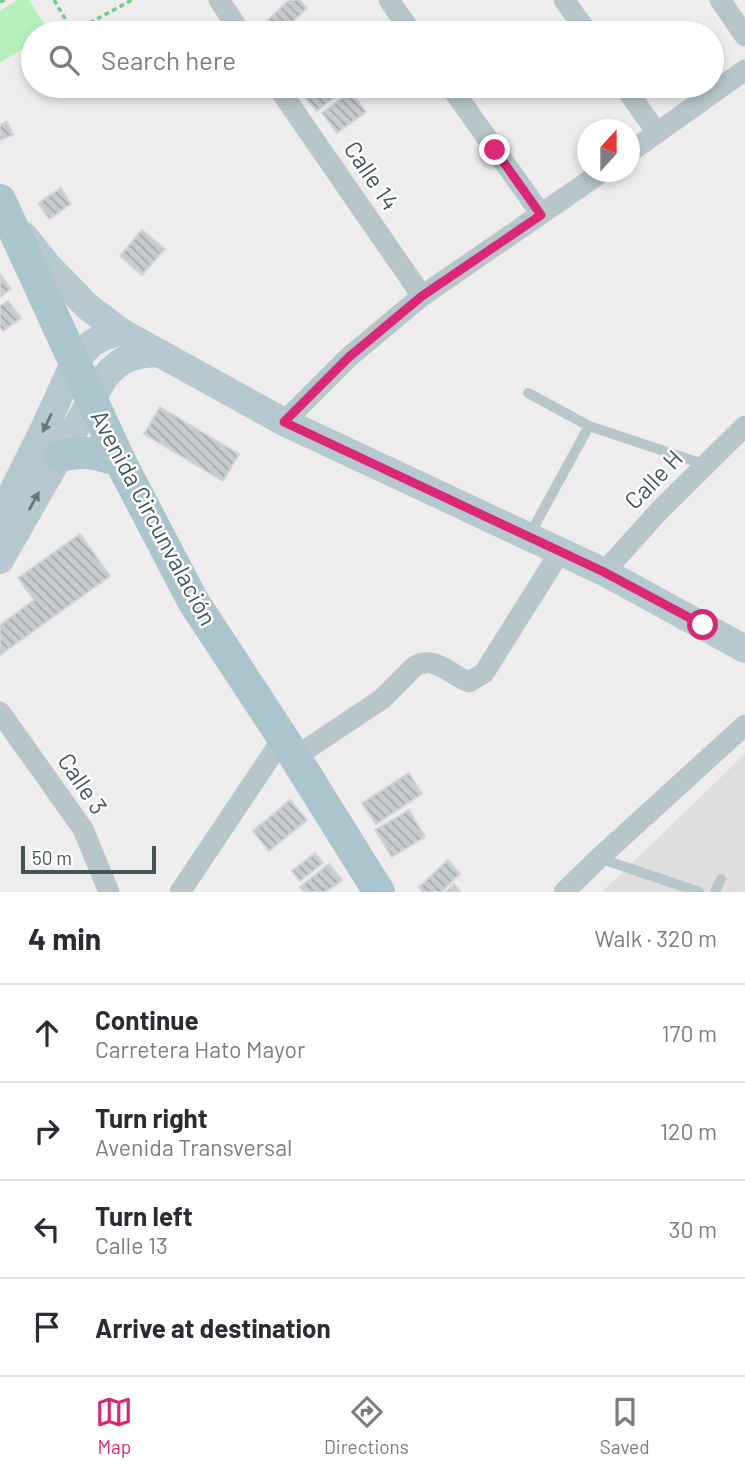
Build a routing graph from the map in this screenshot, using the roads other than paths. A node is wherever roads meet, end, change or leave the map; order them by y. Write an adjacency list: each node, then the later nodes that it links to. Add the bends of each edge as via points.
1 (219, 0): 5 (street)
2 (389, 0): 6 (street)
3 (564, 0): 7 (street)
4 (720, 0): 8 (street)
5 (234, 21)
6 (404, 21)
7 (579, 21)
8 (745, 36)
9 (745, 70): 10 (street)
10 (724, 85)
11 (286, 98): 20 (street, Calle 14)
12 (458, 98): 19 (street)
13 (632, 98): 15 (street)
14 (706, 98): 15 (street)
15 (657, 133): 16 (street)
16 (640, 145)
17 (588, 182): 19 (street)
18 (4, 208): 21 (street, via 48,266 88,307); 23 (main road, Avenida Circunvalación)
19 (541, 215): 20 (street)
20 (422, 296): 26 (street, via 349,357)
21 (121, 332): 22 (street); 23 (street, via 92,343)
22 (160, 353): 25 (street, via 121,361); 26 (street)
23 (75, 361): 25 (main road, Avenida Circunvalación); 32 (street, one-way to 32)
24 (528, 393): 27 (lane)
25 (91, 399): 29 (street); 30 (main road, Avenida Circunvalación)
26 (284, 422): 33 (street)
27 (589, 426): 31 (lane); 33 (lane)
28 (745, 426): 31 (street, Calle H)
29 (59, 456): 30 (main road, via 79,451); 35 (street, one-way to 29)
30 (120, 461): 40 (main road, Avenida Circunvalación, via 192,601)
31 (706, 465): 36 (street, Calle H)
32 (0, 517)
33 (529, 536): 34 (street)
34 (560, 552): 36 (street); 40 (street, via 484,673 469,682 433,662 422,663 382,699)
35 (0, 560)
36 (604, 572): 37 (street)
37 (745, 649)
38 (0, 712): 43 (street, Calle 3, via 83,829)
39 (745, 726): 41 (street)
40 (289, 748): 44 (street); 45 (main road, Avenida Circunvalación)
41 (599, 858): 46 (street); 47 (lane)
42 (720, 879): 48 (lane)
43 (109, 892)
44 (180, 892)
45 (379, 892)
46 (564, 892)
47 (699, 892)
48 (715, 892)

